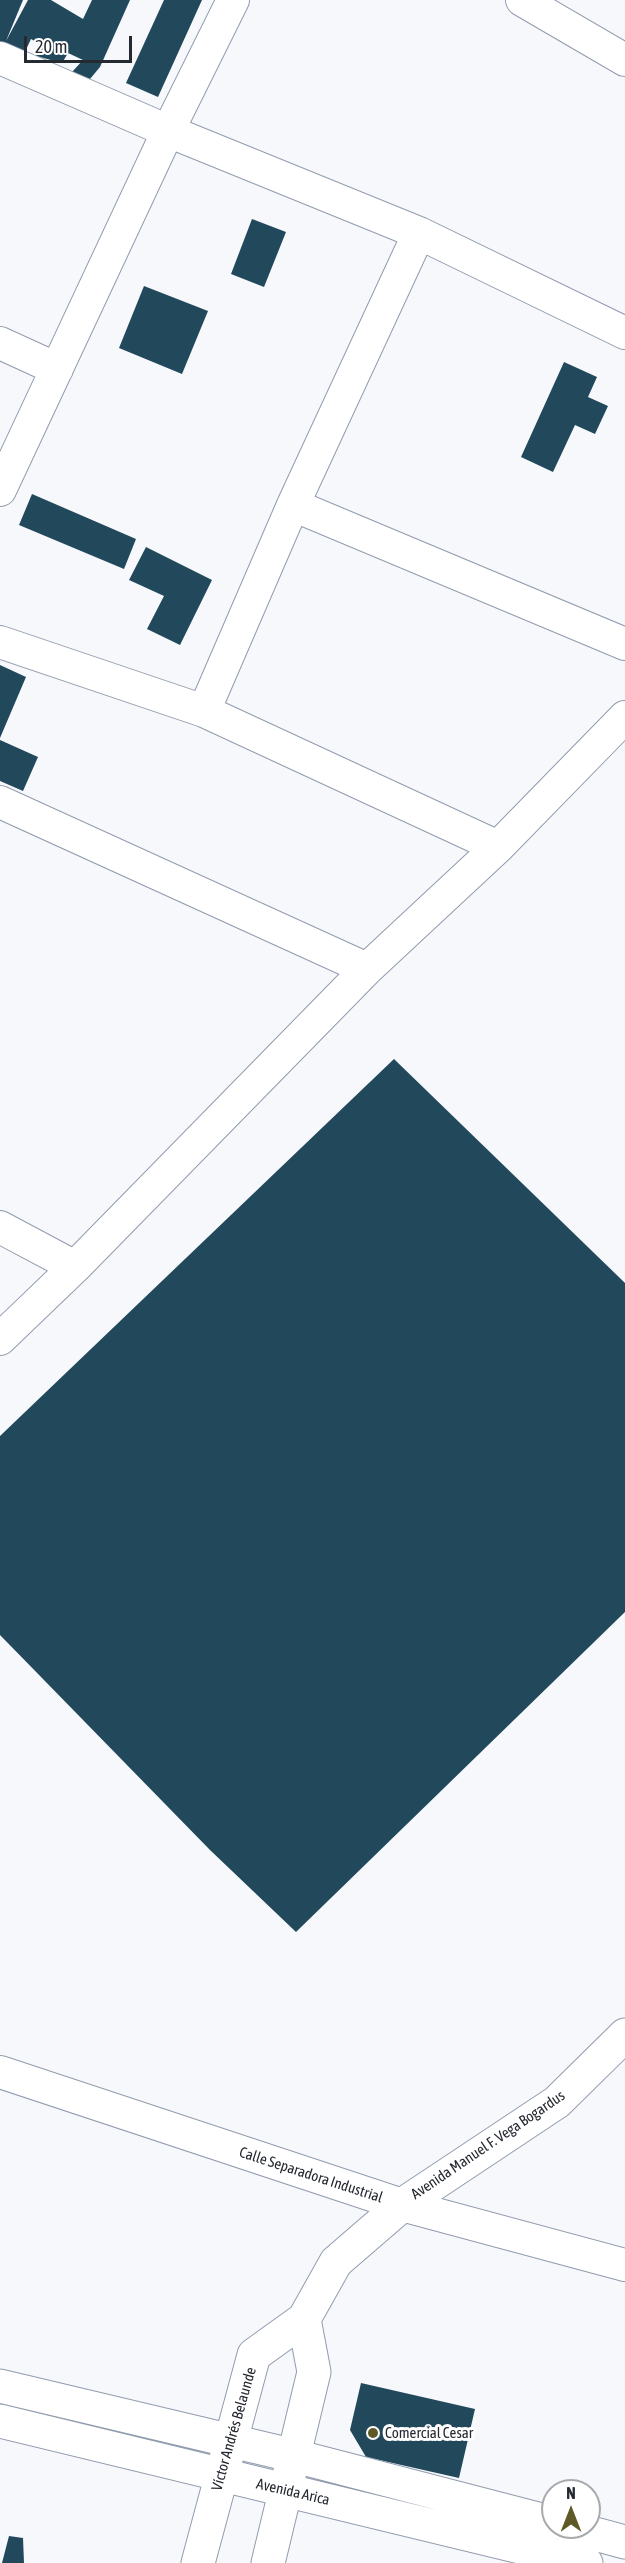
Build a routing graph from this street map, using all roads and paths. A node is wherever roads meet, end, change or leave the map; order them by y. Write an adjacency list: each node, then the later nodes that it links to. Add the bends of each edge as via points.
1 (234, 0): 5 (street)
2 (522, 0): 4 (street)
3 (0, 58): 5 (street)
4 (625, 60)
5 (168, 131): 6 (street); 9 (street)
6 (419, 233): 7 (street); 11 (street)
7 (625, 333)
8 (0, 343): 9 (street)
9 (57, 369): 10 (street)
10 (0, 490)
11 (293, 505): 13 (street); 14 (street)
12 (0, 642): 14 (street)
13 (625, 644)
14 (204, 711): 17 (street)
15 (625, 717): 17 (street)
16 (0, 802): 18 (street)
17 (498, 847): 18 (street)
18 (367, 969): 20 (street)
19 (0, 1227): 20 (street)
20 (75, 1267): 21 (street)
21 (0, 1339)
22 (625, 2035): 24 (street, Avenida Manuel F. Vega Bogardus, via 557,2102)
23 (0, 2072): 24 (street, Calle Separadora Industrial)
24 (402, 2205): 25 (street, Calle Separadora Industrial); 26 (street, Víctor Andrés Belaunde, via 336,2262)
25 (625, 2265)
26 (304, 2319): 29 (street, Víctor Andrés Belaunde, via 254,2355); 30 (street, via 314,2372)
27 (0, 2386): 29 (street)
28 (0, 2421): 31 (street, Avenida Arica)
29 (230, 2442): 30 (street); 31 (street, Víctor Andrés Belaunde)
30 (295, 2456): 32 (street); 33 (street)
31 (220, 2475): 32 (street, Avenida Arica); 36 (street, Víctor Andrés Belaunde)
32 (287, 2490): 37 (street); 38 (street, Avenida Arica)
33 (541, 2520)
34 (601, 2536): 35 (street)
35 (625, 2542)
36 (198, 2563)
37 (268, 2563)
38 (586, 2563)

